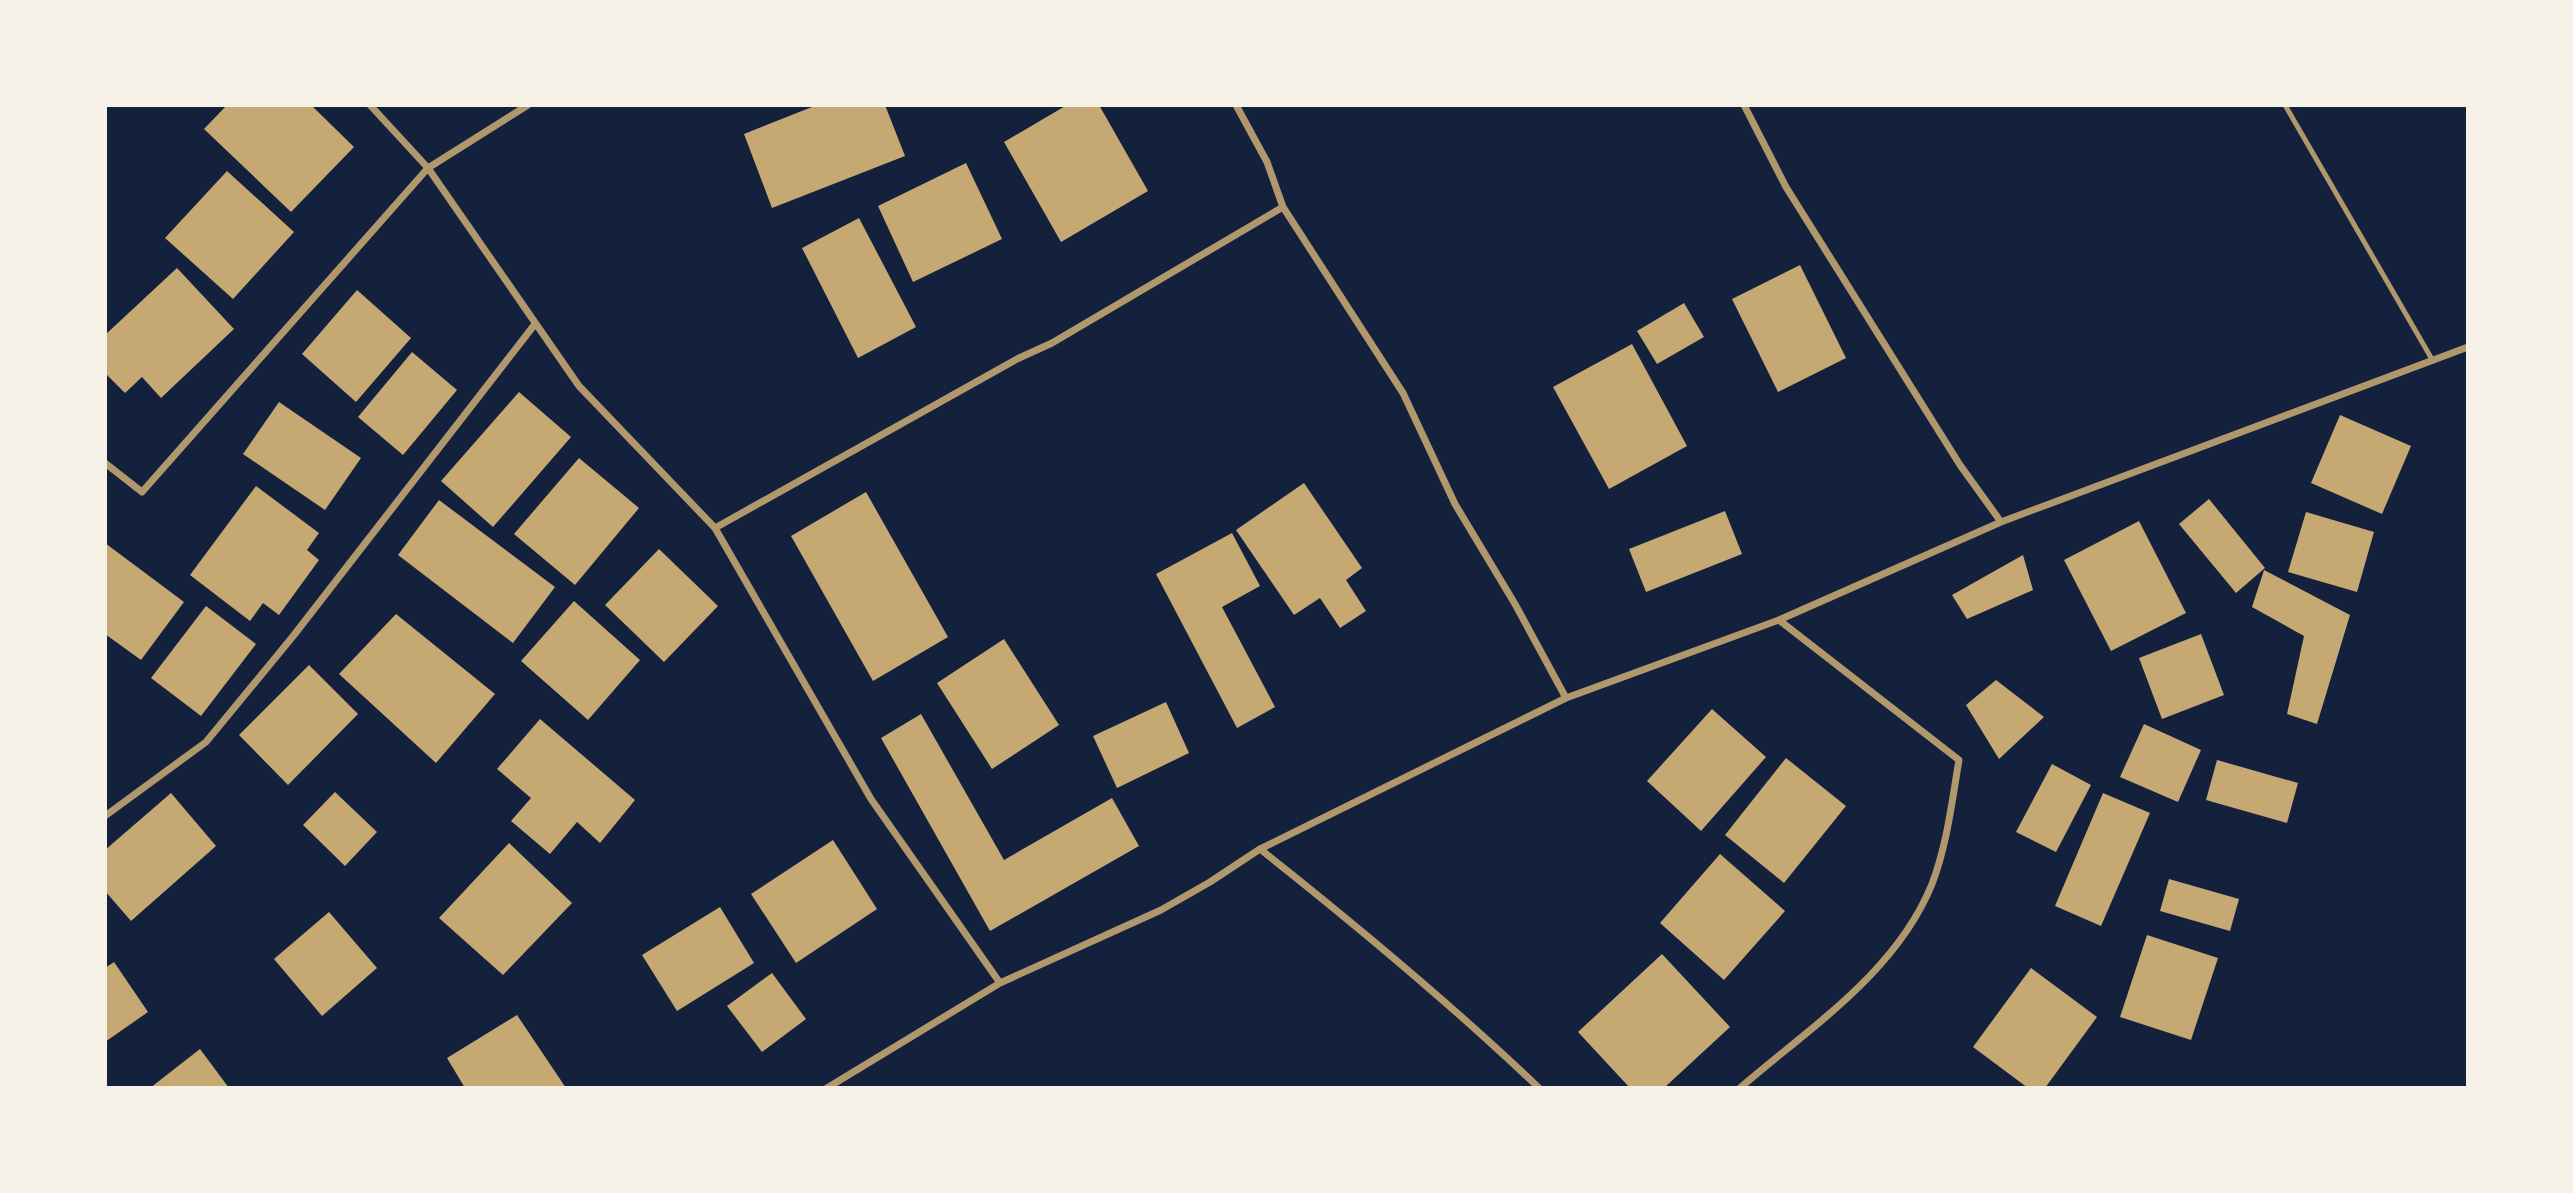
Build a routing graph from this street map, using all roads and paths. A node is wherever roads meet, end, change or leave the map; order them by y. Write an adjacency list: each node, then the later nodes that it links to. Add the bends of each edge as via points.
1 (370, 105): 6 (street)
2 (528, 105): 6 (street)
3 (1236, 105): 7 (street, via 1267,162)
4 (1744, 105): 12 (street, via 1786,187 1960,465)
5 (2285, 105): 10 (lane)
6 (428, 168): 8 (street); 11 (street, via 142,492)
7 (1283, 207): 13 (street, via 1052,343); 15 (street, via 1403,393 1455,504)
8 (536, 324): 13 (street, via 579,386); 16 (street, via 206,742)
9 (2468, 348): 10 (street)
10 (2433, 360): 12 (street)
11 (105, 463)
12 (2001, 522): 14 (street)
13 (715, 528): 18 (street, via 871,799)
14 (1779, 620): 15 (street); 21 (street, via 1959,760 1948,826 1931,885 1898,945 1853,991)
15 (1566, 698): 17 (street)
16 (105, 816)
17 (1259, 849): 18 (street, via 1161,910); 20 (street, via 1347,917)
18 (1000, 983): 19 (street)
19 (827, 1088)
20 (1539, 1088)
21 (1740, 1088)

